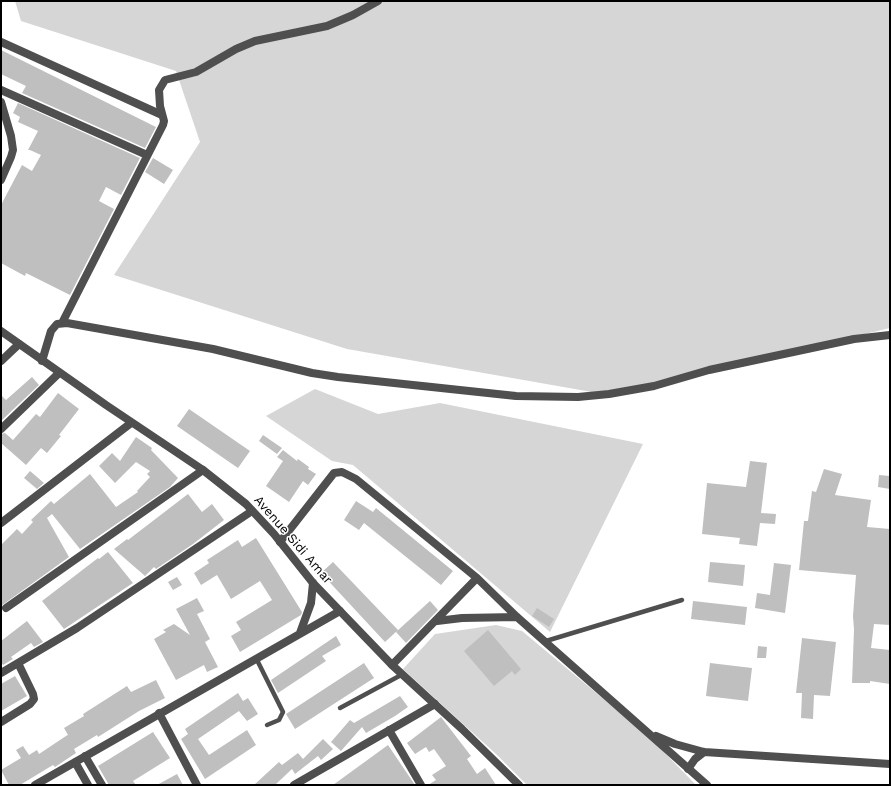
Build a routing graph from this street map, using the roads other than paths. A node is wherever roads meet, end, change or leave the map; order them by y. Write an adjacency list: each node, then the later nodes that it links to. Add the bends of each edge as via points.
1 (378, 1): 5 (street, via 327,26 255,41 196,72 165,80 159,90)
2 (1, 42): 5 (street)
3 (1, 90): 6 (street)
4 (1, 102): 7 (street, via 13,150)
5 (162, 115): 6 (street, via 163,125)
6 (147, 155): 8 (street)
7 (1, 180)
8 (62, 323): 10 (street, via 80,324 213,349 338,377 516,396 598,395 654,386 708,370 854,339); 13 (street, via 57,324 51,331)
9 (1, 331): 11 (street, Avenue Sidi Amar)
10 (890, 335)
11 (19, 344): 12 (street); 13 (street, Avenue Sidi Amar)
12 (1, 360)
13 (42, 361): 14 (street, Avenue Sidi Amar)
14 (59, 373): 15 (street, Avenue Sidi Amar); 16 (street)
15 (132, 423): 17 (street, Avenue Sidi Amar); 19 (street)
16 (1, 428)
17 (203, 470): 18 (street, Avenue Sidi Amar); 24 (street)
18 (252, 511): 20 (street, Avenue Sidi Amar); 31 (street, via 77,628)
19 (1, 524)
20 (280, 542): 21 (street, via 334,473 342,472 356,479); 22 (street, Avenue Sidi Amar)
21 (477, 578): 26 (street); 27 (street)
22 (313, 583): 25 (street, Avenue Sidi Amar); 28 (street, via 311,603)
23 (682, 600): 29 (lane)
24 (6, 608)
25 (340, 611): 28 (street); 32 (street, Avenue Sidi Amar)
26 (517, 617): 27 (street); 29 (street)
27 (437, 621): 32 (street)
28 (300, 633): 30 (street)
29 (546, 641): 41 (street)
30 (256, 658): 37 (street); 39 (lane, via 283,712 279,720)
31 (18, 664): 33 (street); 38 (street, via 34,699)
32 (392, 665): 34 (street, Avenue Sidi Amar)
33 (1, 673)
34 (403, 674): 35 (street, Avenue Sidi Amar); 36 (lane)
35 (435, 704): 40 (street); 53 (street, Avenue Sidi Amar)
36 (340, 708)
37 (159, 714): 43 (street); 50 (street)
38 (1, 722)
39 (267, 726)
40 (389, 730): 51 (street); 52 (street)
41 (647, 732): 42 (street, via 675,744); 46 (street)
42 (704, 752): 45 (street); 46 (street)
43 (85, 756): 44 (street); 49 (street)
44 (75, 762): 47 (street); 48 (street)
45 (890, 764)
46 (688, 769): 54 (street)
47 (35, 785)
48 (88, 785)
49 (102, 785)
50 (197, 785)
51 (294, 785)
52 (421, 785)
53 (519, 785)
54 (707, 785)

